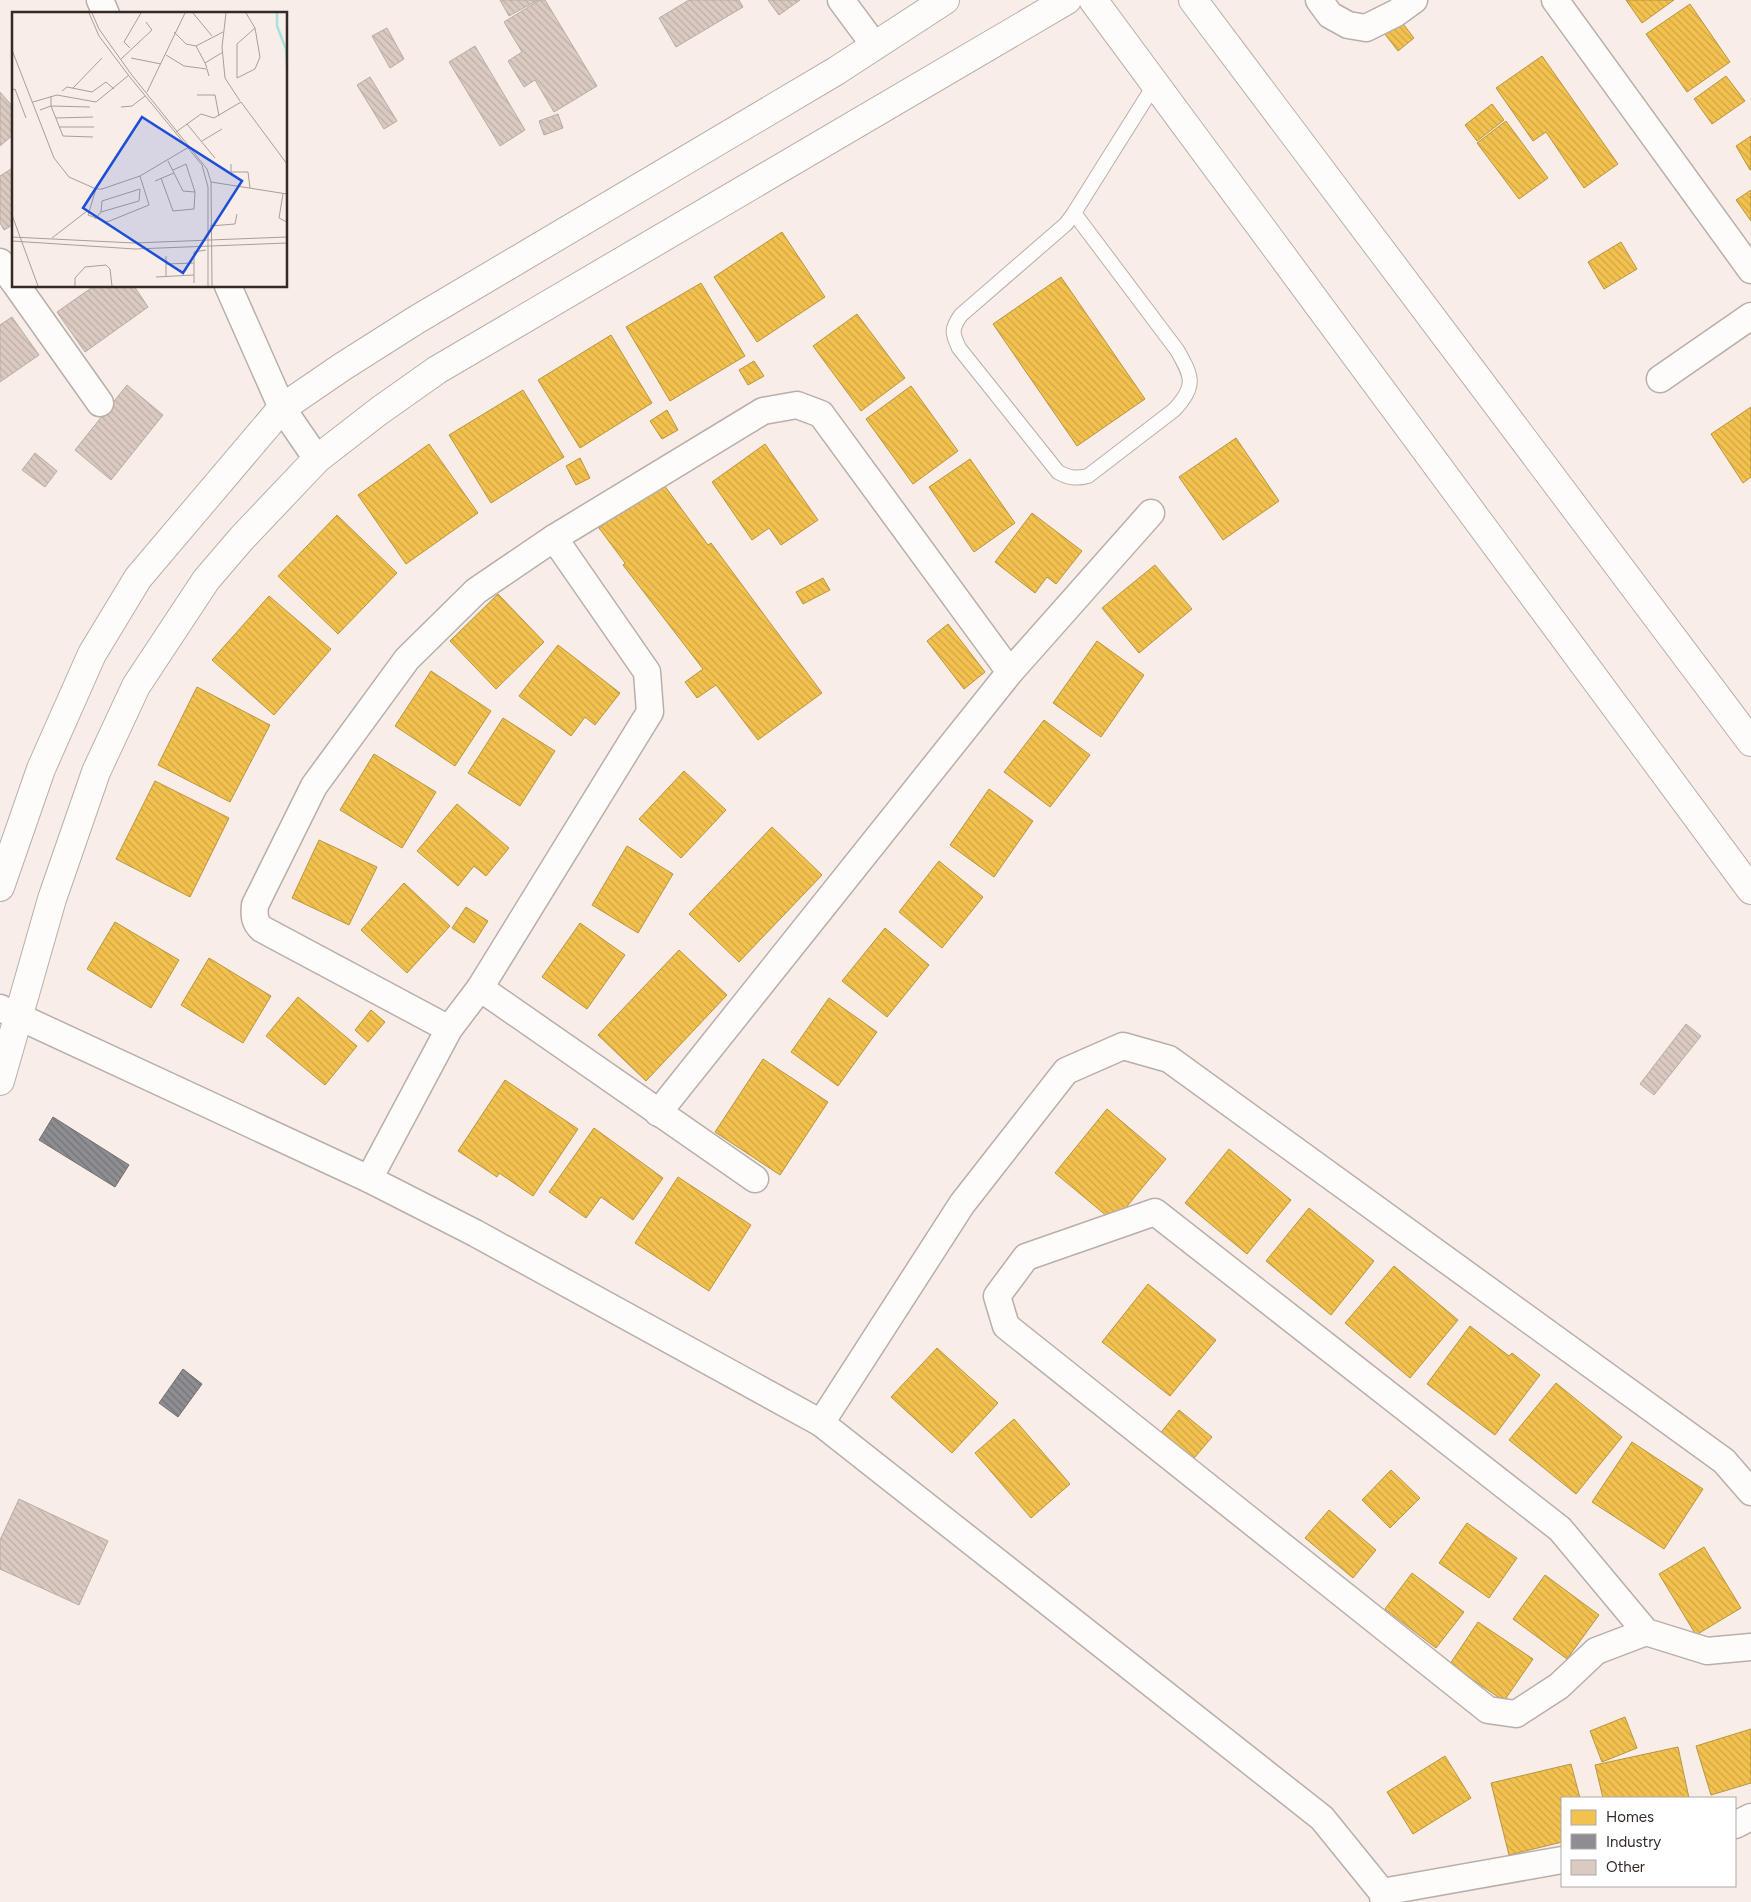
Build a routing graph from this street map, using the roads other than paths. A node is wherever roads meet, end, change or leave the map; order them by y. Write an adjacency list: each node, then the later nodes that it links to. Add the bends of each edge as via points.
1 (100, 0): 10 (street)
2 (841, 0): 11 (street)
3 (945, 0): 11 (street)
4 (1067, 0): 23 (street, via 437,370)
5 (1093, 0): 12 (street)
6 (1193, 0): 27 (street)
7 (1319, 0): 8 (street, via 1330,15 1348,25 1366,28)
8 (1414, 0)
9 (1554, 0): 15 (street)
10 (105, 12)
11 (875, 46): 22 (street, via 416,320)
12 (1155, 84): 13 (lane); 29 (street)
13 (1074, 213): 13 (lane, via 1066,224 961,315 954,324 953,335 959,348 1058,472 1078,479 1088,476 1174,410 1186,398 1190,382 1189,371 1177,350)
14 (0, 262): 16 (street)
15 (1751, 270)
16 (12, 279)
17 (18, 288): 21 (street)
18 (229, 288): 22 (street)
19 (1751, 316): 20 (street)
20 (1660, 379)
21 (100, 403)
22 (282, 408): 23 (street); 28 (street, via 138,578 92,654 40,769)
23 (317, 459): 31 (street, via 206,580 136,686 96,772)
24 (1151, 513): 26 (street)
25 (554, 538): 26 (street, via 763,411 797,404 821,414); 30 (street, via 647,672 650,712); 32 (street, via 476,591 407,659 314,786 255,905 254,918 262,930)
26 (1010, 672): 34 (street)
27 (1751, 742)
28 (0, 887)
29 (1751, 890)
30 (480, 988): 32 (street); 34 (street)
31 (9, 1012): 33 (street); 35 (street)
32 (449, 1029): 35 (street)
33 (0, 1081)
34 (658, 1113): 36 (street)
35 (369, 1178): 37 (street)
36 (755, 1179)
37 (821, 1423): 38 (street, via 962,1204 1066,1071 1123,1046 1169,1059 1724,1461); 42 (street, via 1322,1818)
38 (1751, 1492)
39 (1646, 1632): 39 (street, via 1560,1529 1155,1212 1026,1257 997,1296 1006,1326 1488,1710 1516,1714 1559,1686 1596,1651); 40 (street, via 1707,1651)
40 (1751, 1647)
41 (1561, 1860): 42 (street)
42 (1383, 1897)

